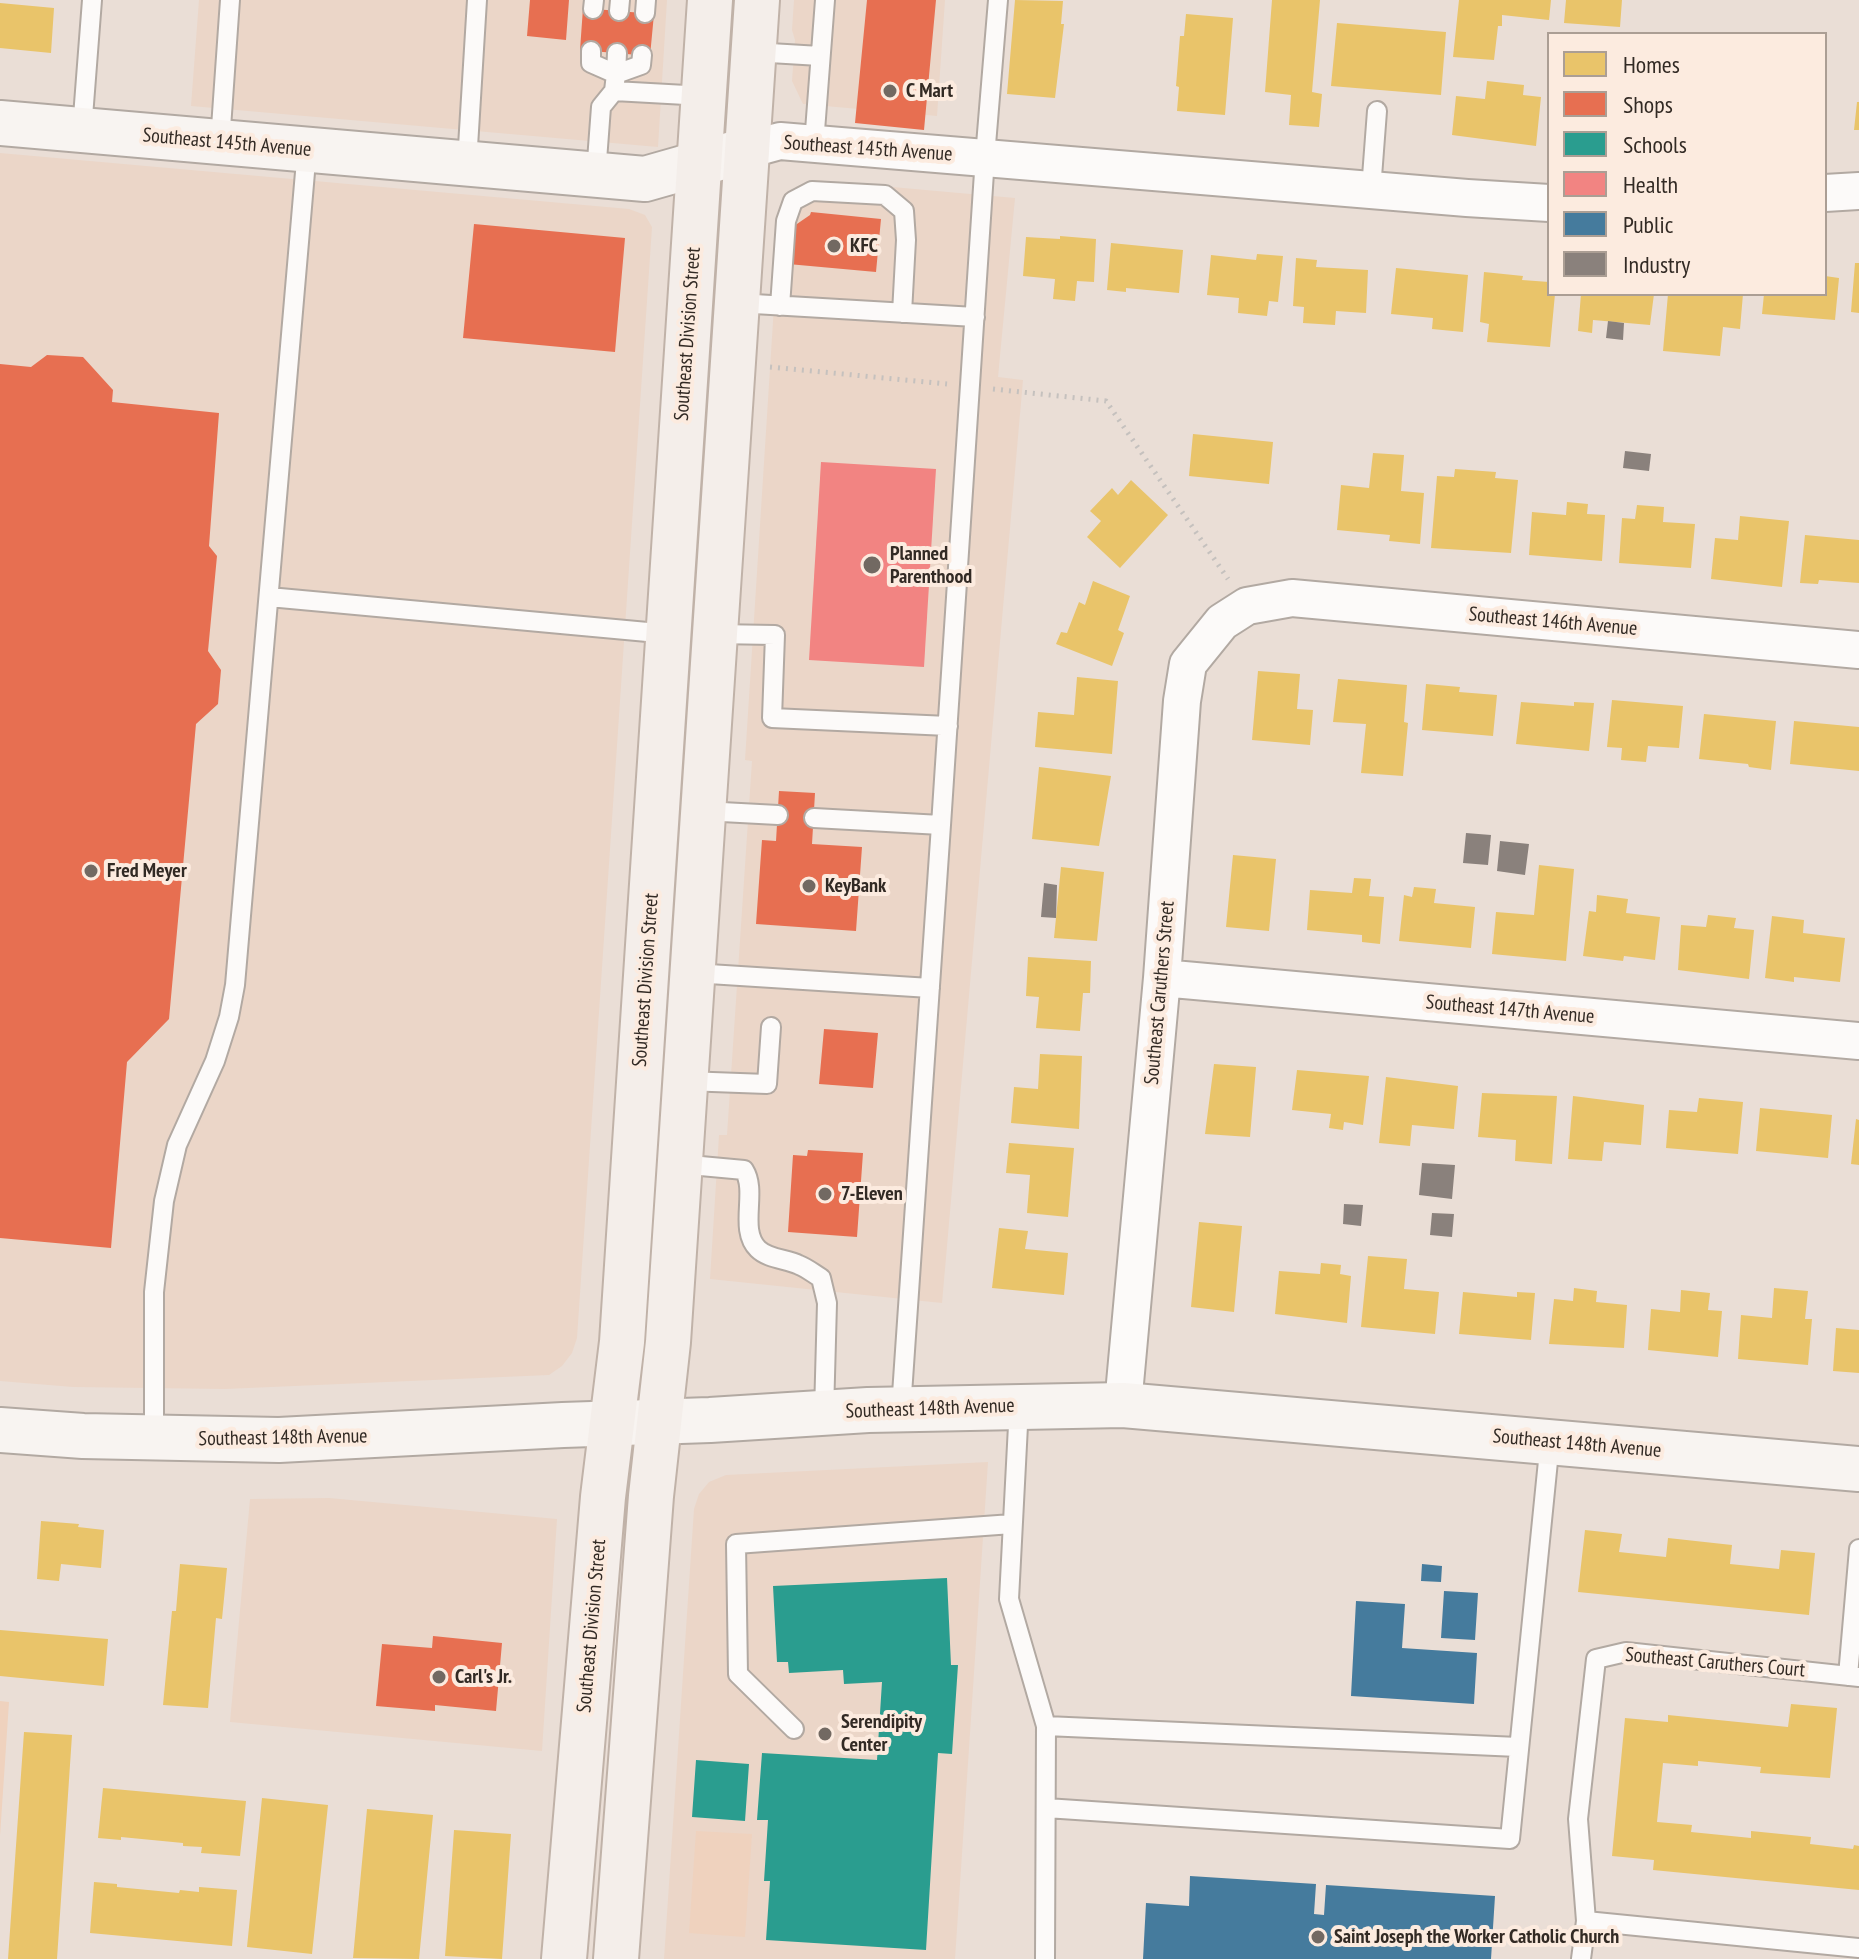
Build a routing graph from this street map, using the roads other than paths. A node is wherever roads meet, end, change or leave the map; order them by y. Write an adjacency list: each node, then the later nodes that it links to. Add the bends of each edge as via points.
1 (92, 0): 17 (lane)
2 (230, 0): 18 (lane)
3 (477, 0): 23 (lane)
4 (710, 0): 14 (main road, Southeast Division Street)
5 (757, 0): 9 (main road)
6 (825, 0): 12 (lane)
7 (998, 0): 22 (lane)
8 (591, 51): 13 (lane, via 591,63)
9 (753, 52): 12 (lane); 21 (main road)
10 (617, 53): 13 (lane)
11 (642, 55): 13 (lane, via 641,65)
12 (820, 56): 19 (lane)
13 (615, 82): 14 (lane); 25 (lane, via 601,107)
14 (705, 96): 24 (main road, Southeast Division Street)
15 (1377, 111): 26 (lane)
16 (0, 123): 17 (main road, Southeast 145th Avenue)
17 (82, 130): 18 (main road, Southeast 145th Avenue)
18 (220, 142): 20 (main road, Southeast 145th Avenue)
19 (814, 144): 21 (street, Southeast 145th Avenue, via 780,141); 22 (street, Southeast 145th Avenue)
20 (307, 149): 23 (main road, Southeast 145th Avenue); 34 (lane)
21 (747, 150): 24 (main road, Southeast 145th Avenue); 30 (main road)
22 (985, 157): 26 (street, Southeast 145th Avenue); 33 (lane)
23 (467, 163): 25 (main road, Southeast 145th Avenue)
24 (700, 165): 25 (main road, Southeast 145th Avenue, via 645,179); 36 (main road, Southeast Division Street)
25 (596, 174)
26 (1371, 190): 29 (street, Southeast 145th Avenue)
27 (1859, 191): 28 (street)
28 (1827, 193)
29 (1547, 203)
30 (737, 303): 31 (lane); 37 (main road)
31 (780, 306): 32 (lane); 32 (lane, via 786,221 793,201 812,191 885,195 904,211)
32 (902, 313): 33 (lane)
33 (975, 317): 39 (lane)
34 (269, 597): 36 (lane); 58 (lane, via 235,985 215,1061 177,1145 164,1201 154,1292)
35 (1247, 606): 38 (street, Southeast 146th Avenue, via 1292,598); 45 (street, Southeast Caruthers Street, via 1222,622 1188,664)
36 (669, 634): 56 (main road, Southeast Division Street)
37 (715, 634): 39 (lane, via 775,635 772,718); 40 (main road)
38 (1859, 650)
39 (948, 726): 43 (lane)
40 (703, 811): 41 (lane); 44 (main road)
41 (778, 815)
42 (814, 818): 43 (lane)
43 (941, 825): 46 (lane)
44 (692, 973): 46 (lane); 49 (main road)
45 (1162, 978): 48 (street, Southeast 147th Avenue); 51 (street, Southeast Caruthers Street)
46 (930, 988): 53 (lane)
47 (771, 1027): 49 (lane, via 767,1084)
48 (1859, 1041)
49 (685, 1081): 50 (main road)
50 (679, 1164): 54 (lane, via 744,1170 750,1180 750,1223 757,1249 821,1278 827,1303); 55 (main road)
51 (1123, 1405): 52 (main road, Southeast 148th Avenue); 59 (main road, Southeast 148th Avenue)
52 (1019, 1406): 53 (main road, Southeast 148th Avenue); 61 (lane)
53 (901, 1409): 54 (main road, Southeast 148th Avenue)
54 (824, 1413): 55 (main road, Southeast 148th Avenue)
55 (659, 1422): 56 (main road, Southeast 148th Avenue); 71 (main road)
56 (612, 1423): 58 (main road, Southeast 148th Avenue, via 279,1440); 70 (main road, Southeast Division Street)
57 (0, 1430): 58 (main road, Southeast 148th Avenue)
58 (154, 1438)
59 (1550, 1441): 60 (main road, Southeast 148th Avenue); 66 (lane)
60 (1859, 1469)
61 (1012, 1524): 64 (lane, via 1009,1599); 65 (lane, via 736,1544 738,1674)
62 (1859, 1549): 63 (lane, Southeast Caruthers Court)
63 (1854, 1676): 68 (lane, Southeast Caruthers Court, via 1626,1652 1596,1659 1578,1819)
64 (1046, 1726): 66 (lane); 67 (lane)
65 (794, 1729)
66 (1518, 1747): 67 (lane, via 1510,1839)
67 (1046, 1808): 72 (lane)
68 (1586, 1921): 69 (lane); 73 (lane, Southeast Caruthers Court)
69 (1859, 1948)
70 (564, 1959)
71 (616, 1959)
72 (1045, 1959)
73 (1581, 1959)

